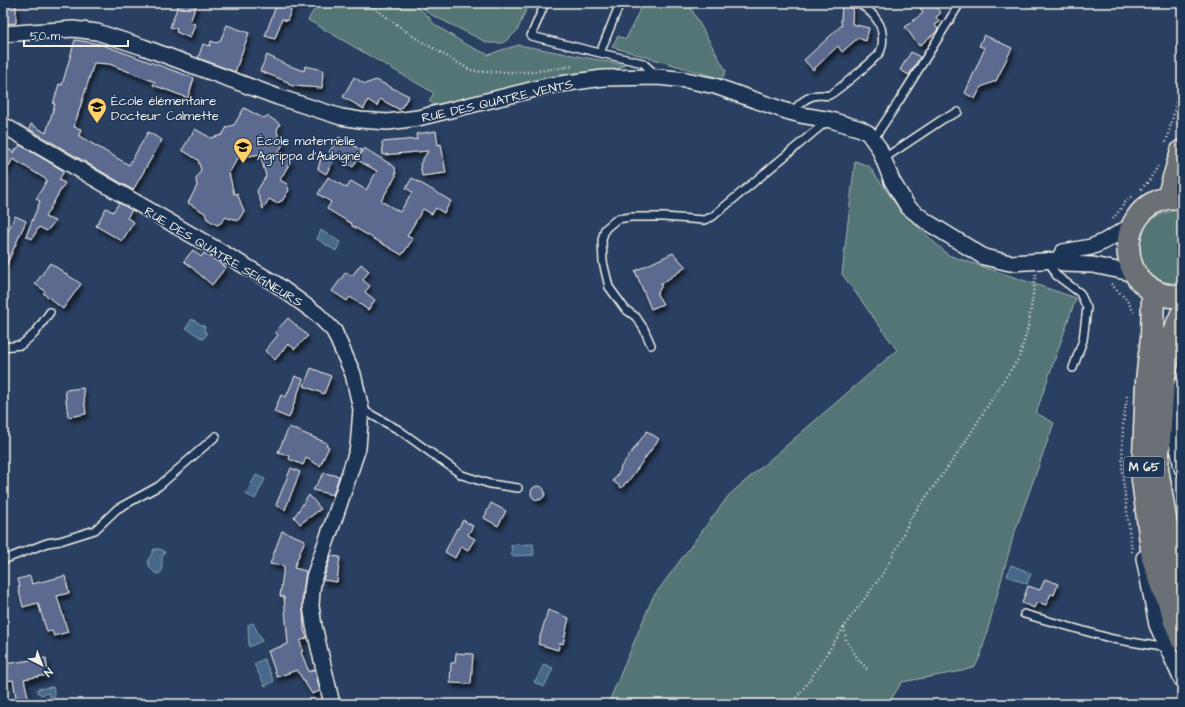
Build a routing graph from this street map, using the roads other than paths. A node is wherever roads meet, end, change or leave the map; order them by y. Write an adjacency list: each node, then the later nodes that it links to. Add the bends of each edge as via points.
1 (545, 3): 6 (lane, via 531,36)
2 (620, 3): 6 (lane)
3 (858, 3): 9 (lane, via 866,7 882,28 883,41 880,53 838,90 828,95 807,98)
4 (960, 3): 12 (lane, via 904,95)
5 (3, 34): 7 (street, RUE DES QUATRE VENTS, via 73,29 97,32 341,117 388,122 418,118 554,85 603,78)
6 (600, 53): 7 (lane, via 643,62)
7 (658, 77): 9 (street, RUE DES QUATRE VENTS, via 715,86)
8 (958, 112): 14 (lane, via 943,119)
9 (792, 113): 10 (street, RUE DES QUATRE VENTS)
10 (828, 119): 12 (street, RUE DES QUATRE VENTS, via 861,129); 23 (lane, via 712,217 704,220 631,217 617,219 605,230 602,240 603,262 609,287 625,309 636,317)
11 (3, 125): 27 (street, RUE DES QUATRE SEIGNEURS, via 276,284 317,314 339,340 353,374)
12 (873, 140): 14 (street, RUE DES QUATRE VENTS)
13 (1173, 150): 15 (main road)
14 (883, 159): 17 (street, RUE DES QUATRE VENTS, via 892,181 908,207 927,222 984,256 1010,263)
15 (1175, 198): 16 (main road, via 1157,201 1147,207)
16 (1132, 225): 17 (street, via 1103,242 1063,252); 18 (main road, via 1128,255)
17 (1048, 261): 18 (street, RUE DES QUATRE VENTS, via 1093,265); 25 (lane, via 1056,275 1080,293 1087,308 1083,340)
18 (1136, 274): 19 (main road)
19 (1153, 290): 20 (main road, via 1169,296); 34 (main road, M 65, via 1152,337 1146,381 1143,480 1153,558)
20 (1182, 296)
21 (50, 312): 24 (lane, via 35,334 21,345)
22 (1182, 314): 32 (main road, M 65, via 1172,337 1163,381 1157,468 1166,526)
23 (651, 345)
24 (3, 347)
25 (1073, 368)
26 (1182, 384): 29 (street, via 1177,442)
27 (361, 409): 30 (lane, via 399,430 462,475 490,484); 36 (street, RUE DES QUATRE SEIGNEURS, via 358,448 314,577 312,591 314,626)
28 (216, 436): 31 (lane, via 159,486 117,509 95,530 47,543)
29 (1182, 468)
30 (518, 488)
31 (3, 560)
32 (1182, 587)
33 (1024, 614): 34 (lane, via 1114,639)
34 (1175, 643): 35 (street)
35 (1182, 680)
36 (332, 704)

